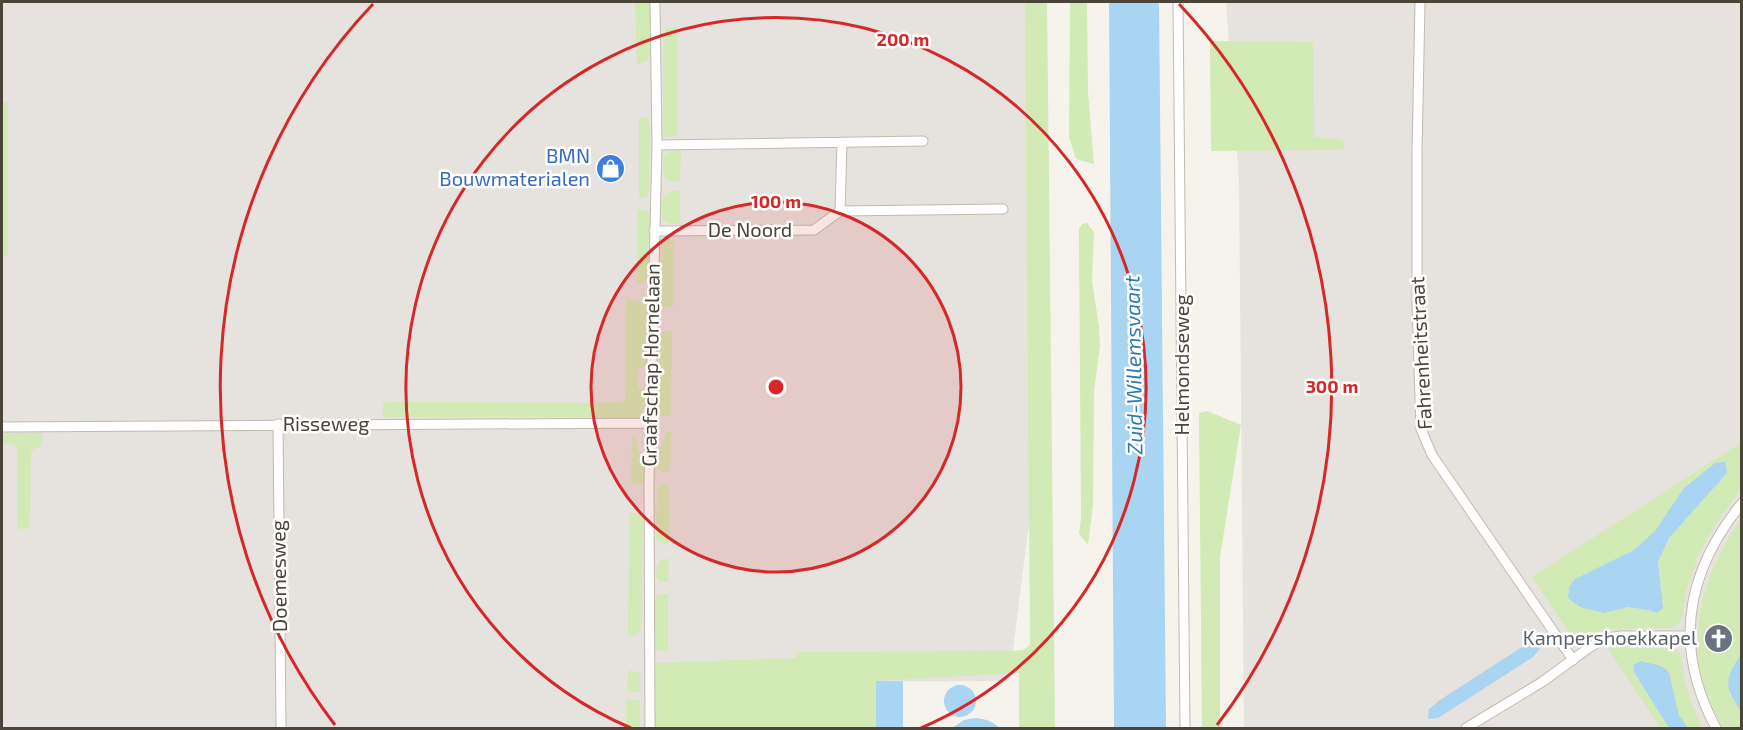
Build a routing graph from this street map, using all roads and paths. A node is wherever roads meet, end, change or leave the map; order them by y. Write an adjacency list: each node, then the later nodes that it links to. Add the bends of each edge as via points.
1 (655, 2): 6 (street, Graafschap Hornelaan)
2 (1178, 2): 18 (street, Helmondseweg)
3 (1420, 2): 15 (street, Fahrenheitstraat, via 1420,429 1432,455)
4 (923, 141): 5 (street)
5 (842, 142): 6 (street); 8 (street)
6 (657, 145): 9 (street, Graafschap Hornelaan)
7 (1003, 209): 8 (street)
8 (840, 212): 9 (street, De Noord, via 814,230)
9 (654, 231): 10 (street, Graafschap Hornelaan)
10 (650, 423): 11 (street, Risseweg); 17 (street, Graafschap Hornelaan)
11 (278, 424): 12 (street, Risseweg); 16 (street, Doemesweg)
12 (2, 427)
13 (1742, 503): 14 (street, via 1706,557 1693,599)
14 (1689, 636): 15 (street, via 1612,637); 20 (street, via 1692,670)
15 (1573, 660): 19 (street)
16 (281, 729)
17 (650, 729)
18 (1185, 729)
19 (1467, 729)
20 (1716, 729)

